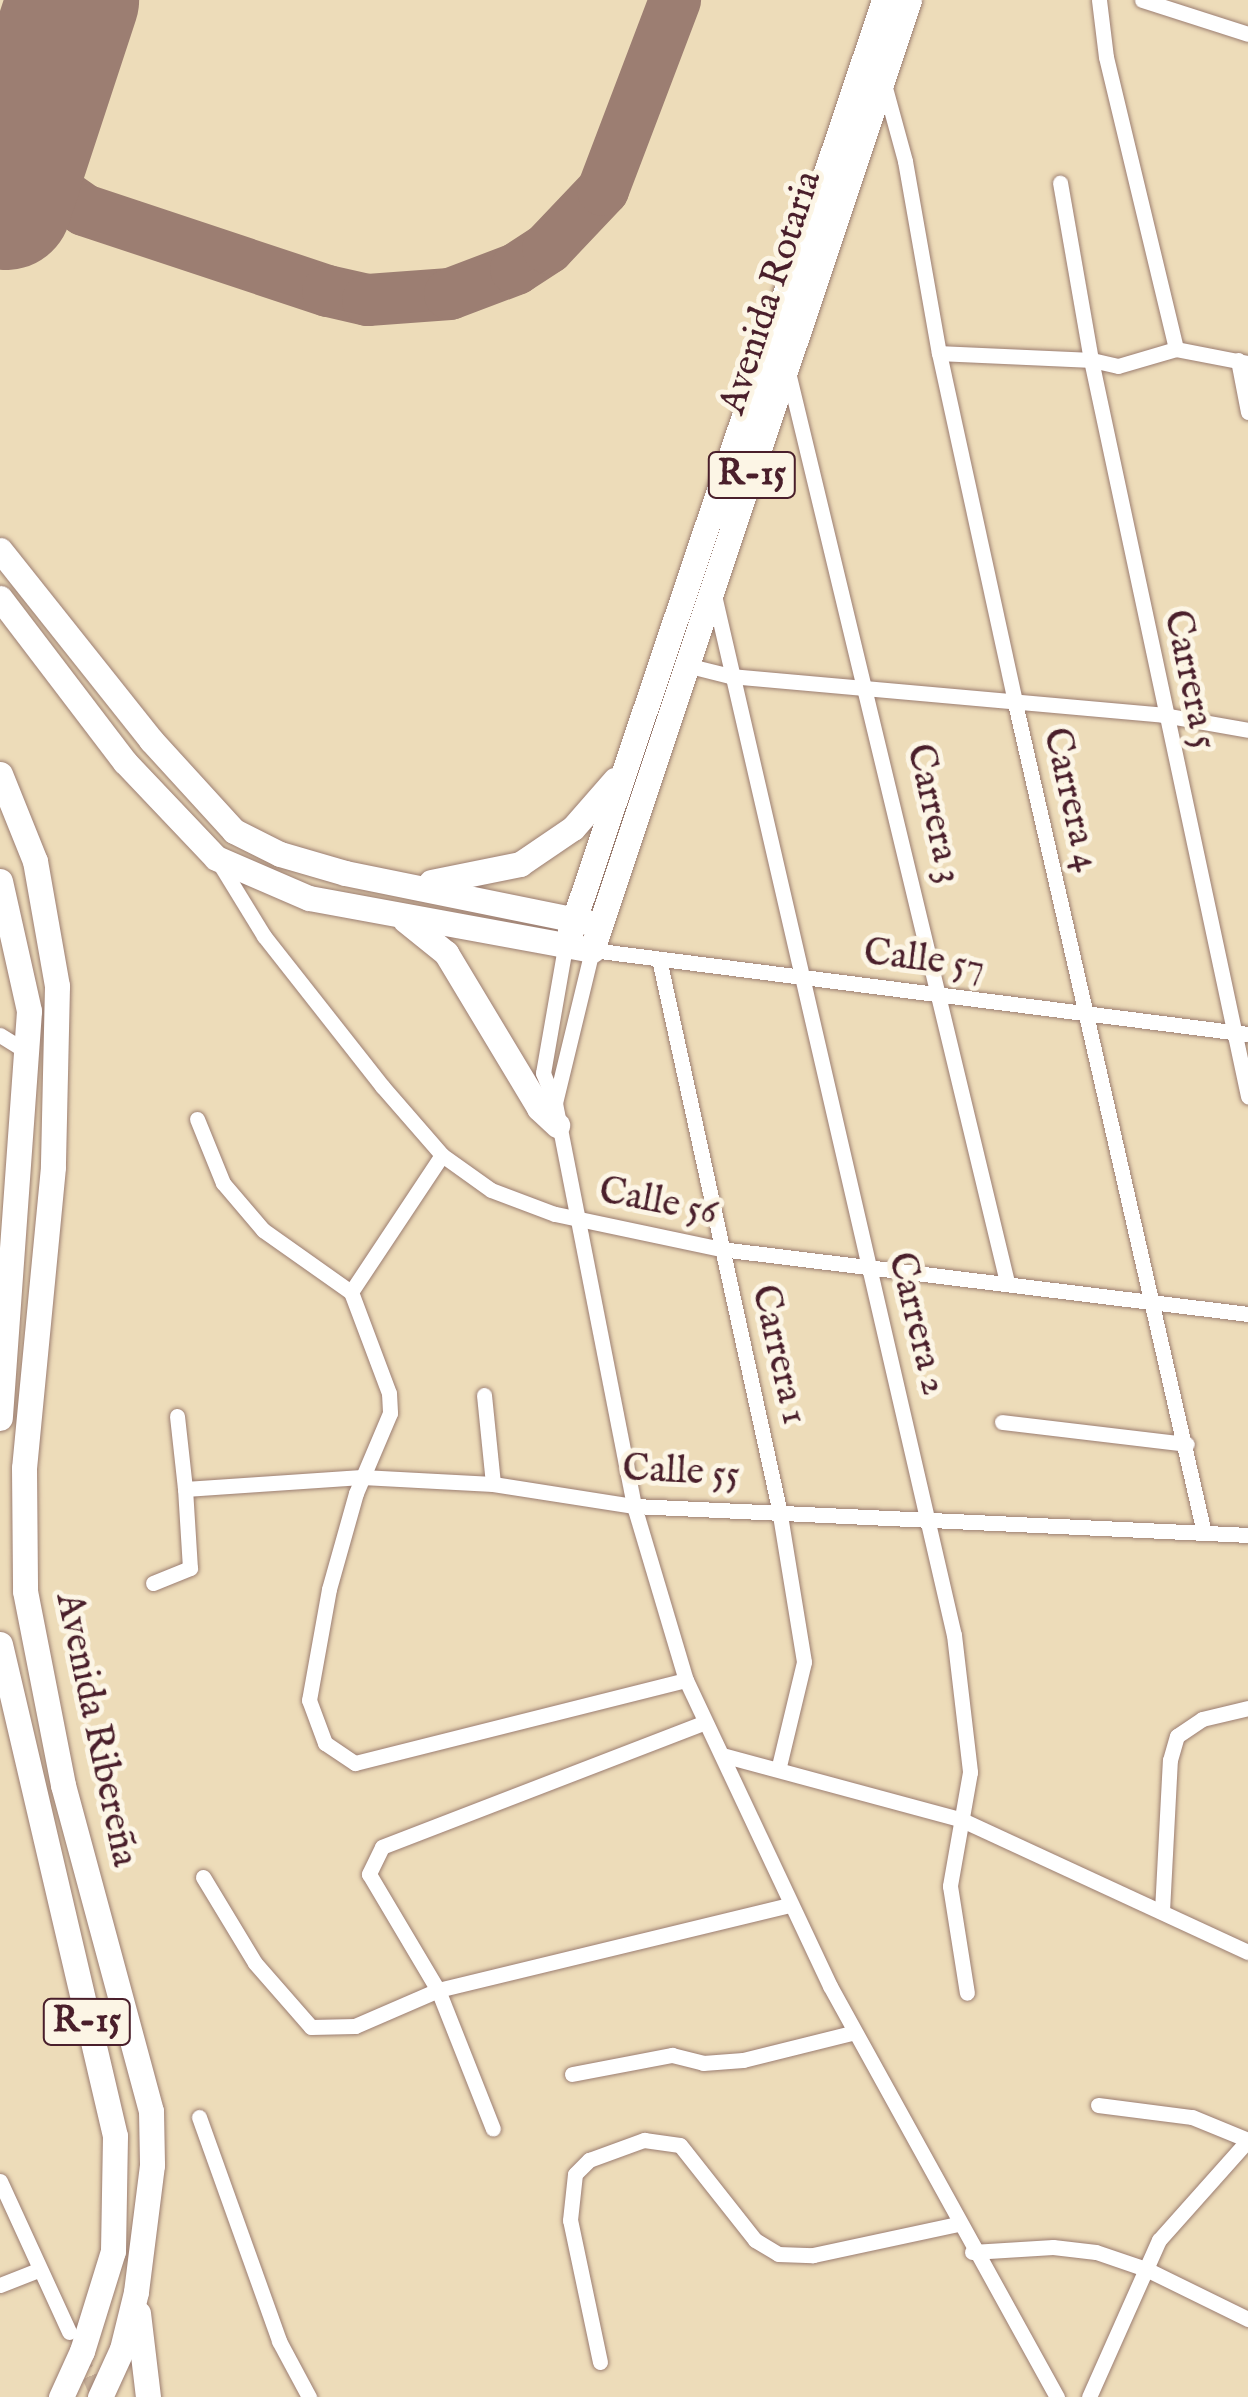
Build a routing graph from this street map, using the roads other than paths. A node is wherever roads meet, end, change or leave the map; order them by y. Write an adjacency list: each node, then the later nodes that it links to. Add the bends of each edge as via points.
1 (884, 0): 17 (main road, Avenida Rotaria / R-15)
2 (909, 0): 6 (main road, Avenida Rotaria / R-15)
3 (1099, 0): 8 (street, via 1106,57)
4 (1142, 0): 5 (street)
5 (1248, 34)
6 (882, 80): 9 (street, Carrera 4, via 905,161); 12 (main road, Avenida Rotaria / R-15)
7 (1060, 183): 10 (street, Carrera 5)
8 (1176, 349): 10 (street, via 1118,366); 11 (street)
9 (939, 353): 10 (street); 20 (street, Carrera 4)
10 (1092, 360): 21 (street, Carrera 5)
11 (1243, 361): 13 (street)
12 (786, 364): 15 (main road, Avenida Rotaria / R-15); 19 (street, Carrera 3)
13 (1248, 412)
14 (0, 550): 27 (main road, via 151,740 234,832 280,854)
15 (714, 596): 17 (main road, Avenida Rotaria / R-15); 18 (street, Carrera 2)
16 (0, 598): 25 (main road, via 125,762)
17 (678, 662): 18 (street); 23 (main road, Avenida Rotaria / R-15); 30 (main road, Avenida Rotaria / R-15)
18 (730, 676): 19 (street); 33 (street, Carrera 2)
19 (870, 688): 20 (street); 34 (street, Carrera 3)
20 (1015, 703): 21 (street); 35 (street, Carrera 4)
21 (1162, 715): 22 (street); 36 (street, Carrera 5)
22 (1248, 730)
23 (637, 741): 27 (main road, via 604,796 546,849 488,875); 29 (main road, Avenida Rotaria / R-15)
24 (0, 774): 89 (main road, Avenida Ribereña / R-15, via 35,861 58,986 54,1150 24,1468 25,1591 63,1785 151,2111 152,2165)
25 (216, 858): 28 (main road, via 309,898); 42 (street, Calle 56, via 264,936)
26 (0, 881): 38 (main road, via 21,959)
27 (390, 883): 29 (main road)
28 (397, 914): 31 (main road); 40 (main road, via 446,953 538,1108)
29 (574, 920): 30 (main road); 31 (main road, Avenida Rotaria / R-15)
30 (596, 938): 31 (main road); 32 (street, Calle 57); 40 (street)
31 (565, 947): 40 (street, via 543,1073)
32 (659, 959): 33 (street, Calle 57); 44 (street, Carrera 1)
33 (798, 977): 34 (street, Calle 57); 45 (street, Carrera 2)
34 (943, 996): 35 (street, Calle 57); 46 (street, Carrera 3)
35 (1086, 1015): 36 (street, Calle 57); 48 (street, Carrera 4)
36 (1240, 1033): 39 (street, Carrera 5)
37 (0, 1034): 38 (street)
38 (27, 1052): 52 (main road)
39 (1248, 1096)
40 (556, 1114): 43 (street)
41 (197, 1119): 47 (street, via 223,1183 263,1230)
42 (442, 1155): 43 (street, Calle 56, via 492,1190); 47 (street)
43 (577, 1220): 44 (street, Calle 56); 58 (street)
44 (721, 1249): 45 (street, Calle 56); 59 (street, Carrera 1)
45 (870, 1272): 46 (street, Calle 56); 60 (street, Carrera 2)
46 (1008, 1282): 48 (street, Calle 56)
47 (351, 1292): 55 (street, via 389,1392 390,1414)
48 (1156, 1306): 49 (street, Calle 56); 54 (street, Carrera 4)
49 (1248, 1314)
50 (484, 1395): 56 (street)
51 (176, 1416): 57 (street)
52 (0, 1418)
53 (1002, 1422): 54 (street)
54 (1187, 1444): 61 (street, Carrera 4)
55 (362, 1477): 56 (street, Calle 55); 57 (street, Calle 55); 65 (street, via 329,1590 308,1700 334,1755 355,1763)
56 (493, 1484): 58 (street, Calle 55)
57 (186, 1489): 63 (street, via 190,1568)
58 (634, 1506): 59 (street, Calle 55); 65 (street)
59 (779, 1510): 60 (street, Calle 55); 69 (street, Carrera 1, via 804,1662)
60 (930, 1519): 61 (street, Calle 55); 70 (street, Carrera 2, via 954,1635 970,1772)
61 (1204, 1532): 62 (street, Calle 55)
62 (1248, 1534)
63 (153, 1583)
64 (0, 1644): 93 (main road, Avenida Ribereña / R-15, via 115,2136 113,2251)
65 (686, 1680): 67 (street)
66 (1248, 1708): 73 (street, via 1202,1719 1177,1736)
67 (703, 1724): 68 (street); 75 (street, via 382,1847 369,1874)
68 (722, 1755): 69 (street); 72 (street)
69 (779, 1766): 70 (street)
70 (960, 1818): 73 (street); 76 (street, Carrera 2, via 950,1886)
71 (203, 1877): 75 (street, via 256,1963 311,2027 355,2026)
72 (790, 1905): 75 (street); 77 (street)
73 (1162, 1911): 74 (street)
74 (1248, 1952)
75 (438, 1990): 81 (street)
76 (967, 1993)
77 (855, 2032): 78 (street, via 743,2060 703,2062 672,2054); 84 (street)
78 (572, 2074)
79 (1098, 2105): 82 (street, via 1192,2117)
80 (199, 2117): 96 (street, via 279,2341)
81 (493, 2130)
82 (1248, 2140): 86 (street, via 1184,2205)
83 (0, 2181): 87 (street)
84 (957, 2224): 85 (street); 92 (street, via 813,2254 778,2254 755,2240 680,2145 644,2140 589,2160 575,2174 570,2220)
85 (972, 2252): 86 (street, via 1053,2247); 97 (street)
86 (1146, 2268): 90 (street); 98 (street)
87 (38, 2270): 88 (street); 91 (street)
88 (0, 2285)
89 (136, 2292): 94 (main road, Avenida Ribereña / R-15, via 122,2349); 95 (main road)
90 (1248, 2319)
91 (69, 2332)
92 (600, 2362)
93 (61, 2397)
94 (100, 2397)
95 (148, 2397)
96 (309, 2397)
97 (1057, 2397)
98 (1088, 2397)

